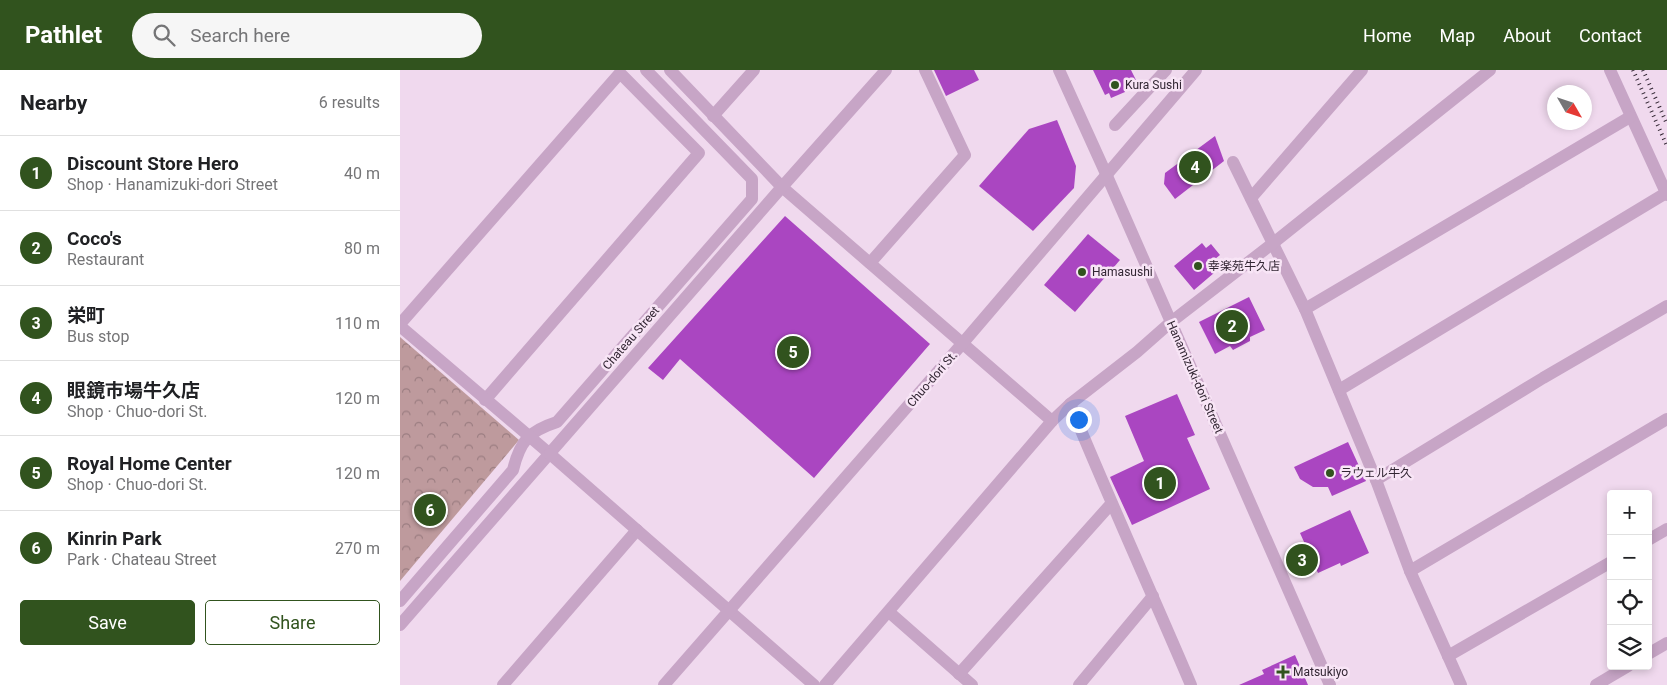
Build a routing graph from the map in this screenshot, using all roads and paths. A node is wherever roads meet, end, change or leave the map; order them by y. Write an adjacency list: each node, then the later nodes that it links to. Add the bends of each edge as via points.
1 (646, 70): 32 (street, Chateau Street, via 752,180 752,199 557,422 541,427)
2 (670, 70): 12 (street)
3 (754, 70): 12 (street)
4 (886, 70): 17 (street)
5 (926, 70): 21 (street, via 965,155)
6 (1058, 70): 16 (street, Hanamizuki-dori Street)
7 (1166, 70): 14 (street)
8 (1196, 70): 16 (street, Chuo-dori St.)
9 (1362, 70): 19 (street)
10 (1490, 70): 20 (street)
11 (1610, 70): 13 (street)
12 (713, 116): 17 (street)
13 (1630, 116): 18 (street); 23 (street)
14 (1115, 126)
15 (1232, 162): 19 (street)
16 (1107, 176): 24 (street, Hanamizuki-dori Street); 26 (street, Chuo-dori St.)
17 (782, 187): 21 (street); 33 (street)
18 (1667, 194): 27 (street)
19 (1250, 198): 20 (street)
20 (1272, 244): 23 (street); 24 (street)
21 (870, 263): 26 (street)
22 (1667, 306): 34 (street)
23 (1305, 310): 27 (street)
24 (1171, 322): 29 (street); 58 (street, Hanamizuki-dori Street)
25 (400, 325): 28 (street); 28 (street, via 620,72 699,154)
26 (962, 344): 31 (street); 43 (street, Chuo-dori St.)
27 (1339, 390): 34 (street)
28 (485, 400): 32 (street)
29 (1070, 404): 31 (street); 35 (street)
30 (1667, 419): 40 (street)
31 (1052, 421): 44 (street)
32 (528, 437): 33 (street); 42 (street, via 517,455 513,470)
33 (550, 454): 37 (street); 45 (street)
34 (1376, 480): 40 (street)
35 (1111, 504): 41 (street); 50 (street)
36 (1667, 529): 38 (street)
37 (637, 530): 43 (street); 51 (street)
38 (1652, 538)
39 (1607, 564): 48 (street)
40 (1410, 570): 48 (street)
41 (1153, 596): 56 (street); 57 (street)
42 (400, 601)
43 (729, 610): 52 (street, Chuo-dori St.); 53 (street)
44 (889, 612): 50 (street); 54 (street)
45 (400, 625)
46 (1667, 643): 47 (street)
47 (1652, 652)
48 (1448, 656): 59 (street)
49 (1621, 670): 60 (street)
50 (959, 674): 55 (street)
51 (503, 685)
52 (664, 685)
53 (814, 685)
54 (826, 685)
55 (972, 685)
56 (1079, 685)
57 (1191, 685)
58 (1330, 685)
59 (1461, 685)
60 (1596, 685)

